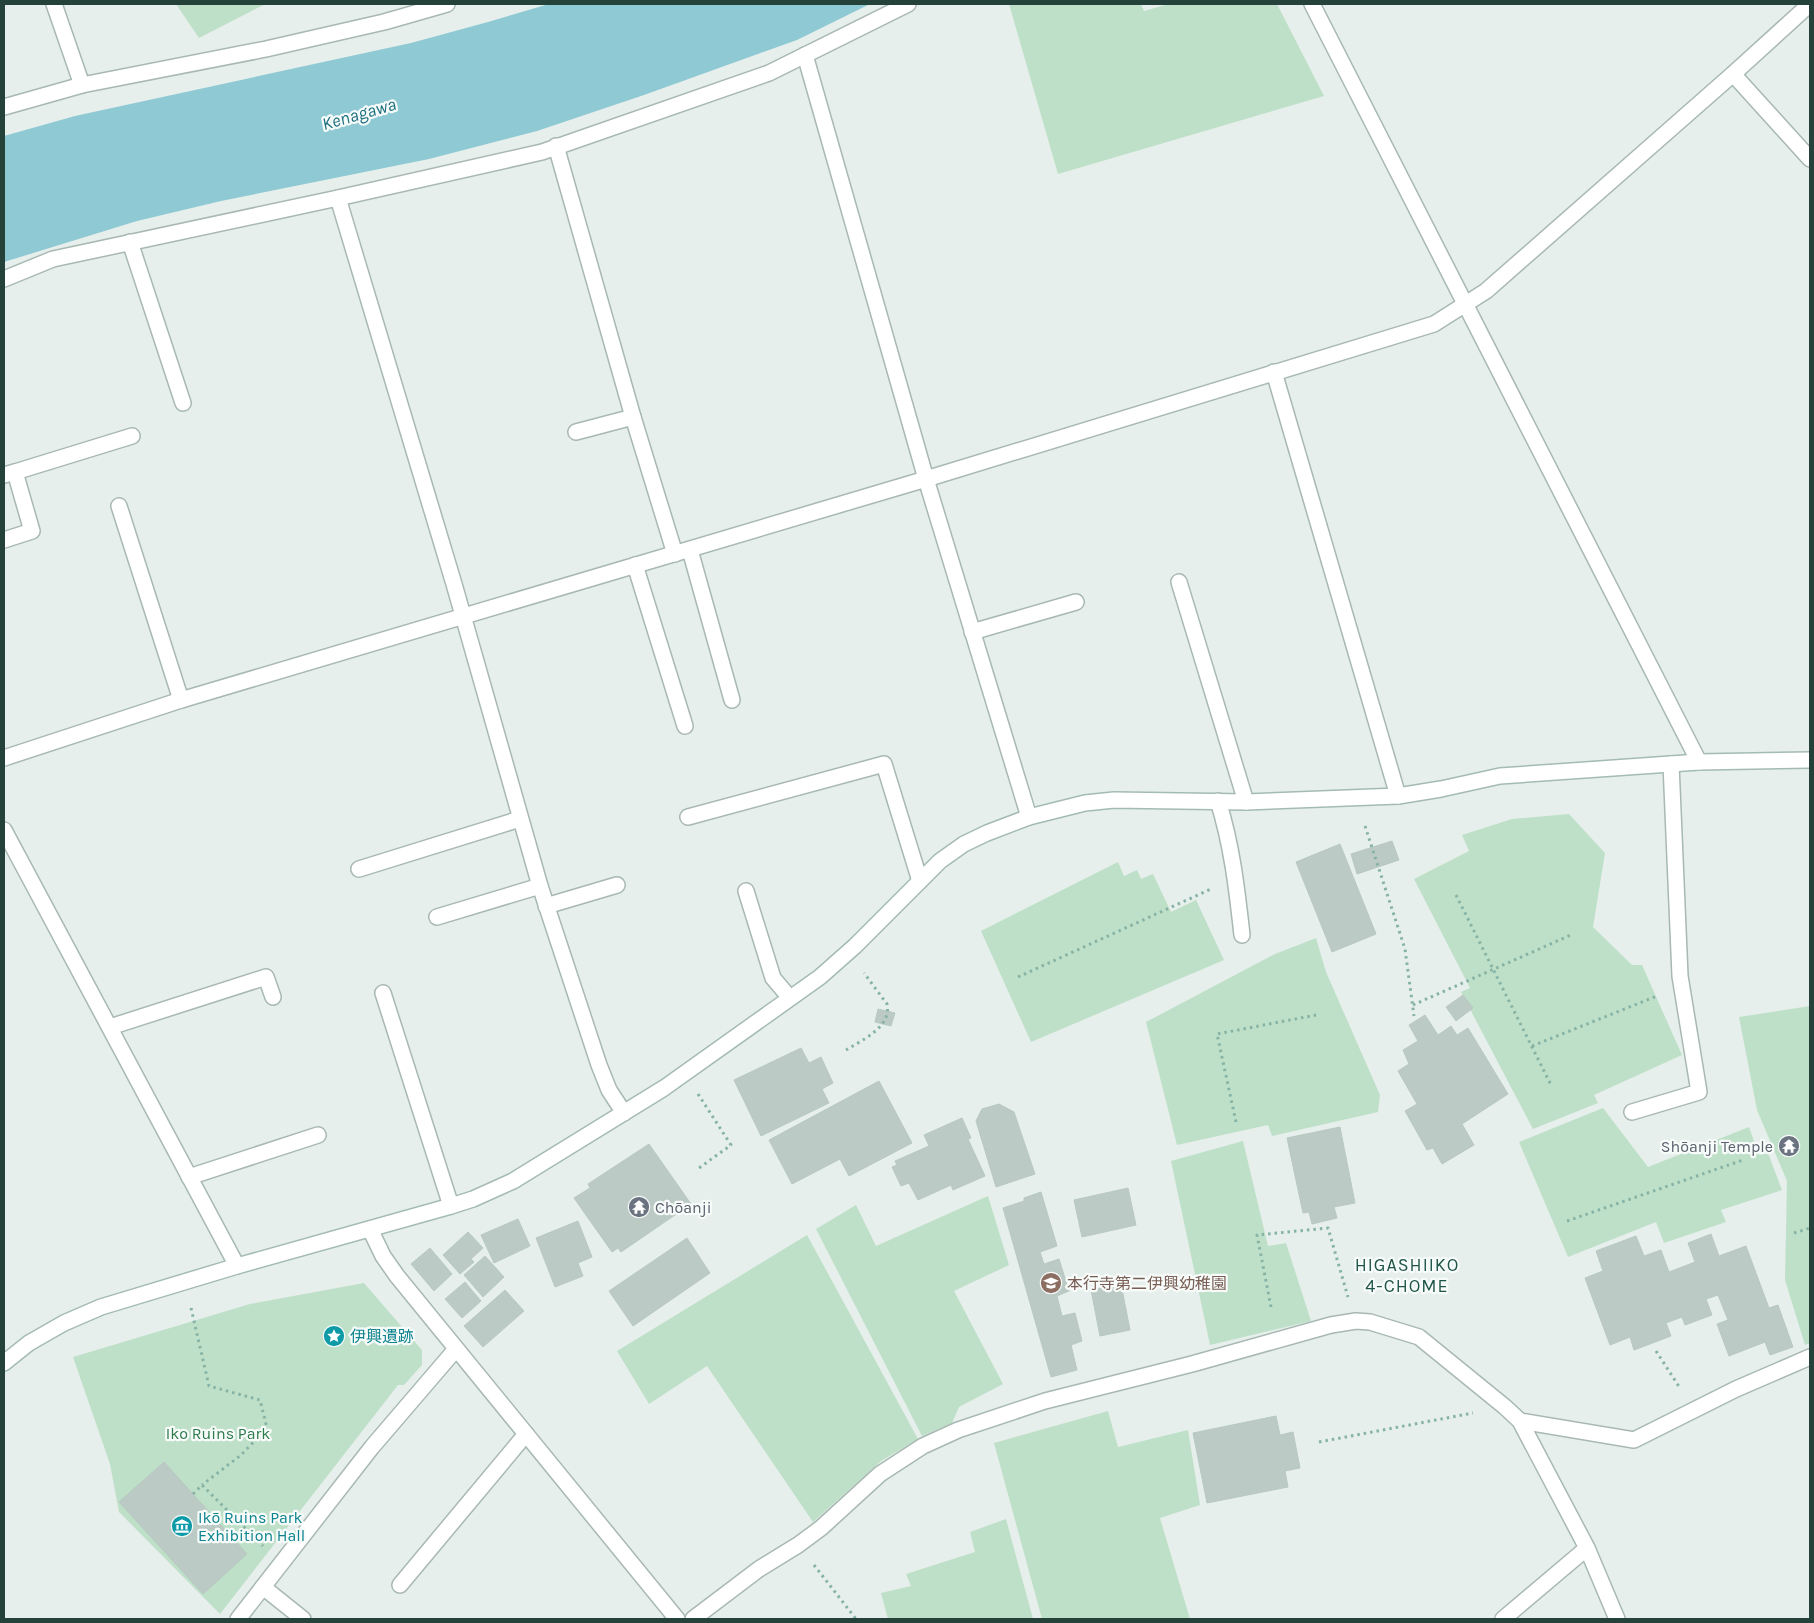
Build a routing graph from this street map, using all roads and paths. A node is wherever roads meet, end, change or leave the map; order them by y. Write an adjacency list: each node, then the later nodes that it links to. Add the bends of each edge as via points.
1 (54, 4): 8 (street)
2 (447, 4): 8 (street, via 266,50)
3 (908, 4): 6 (street)
4 (1312, 4): 15 (street)
5 (1810, 4): 7 (street)
6 (805, 55): 10 (street, via 769,73); 22 (street)
7 (1734, 74): 11 (street); 15 (street)
8 (82, 85): 9 (street)
9 (4, 107)
10 (556, 146): 12 (street, via 542,152); 18 (street)
11 (1810, 160)
12 (338, 198): 13 (street); 29 (street)
13 (130, 242): 14 (street, via 53,259); 17 (street)
14 (4, 279)
15 (1466, 305): 16 (street, via 1434,324); 36 (street)
16 (1274, 372): 22 (street); 38 (street)
17 (183, 403)
18 (633, 417): 19 (street); 25 (street)
19 (576, 432)
20 (132, 436): 21 (street)
21 (9, 473): 24 (street, via 32,531)
22 (926, 480): 25 (street); 30 (street)
23 (118, 506): 31 (street)
24 (4, 540)
25 (683, 552): 26 (street); 32 (street)
26 (636, 565): 29 (street); 33 (street)
27 (1179, 582): 40 (street)
28 (1076, 602): 30 (street)
29 (464, 616): 31 (street); 43 (street)
30 (972, 632): 41 (street)
31 (181, 700): 34 (street)
32 (732, 700)
33 (685, 726)
34 (4, 758)
35 (1810, 760): 36 (street)
36 (1699, 762): 37 (street)
37 (1671, 764): 38 (street, via 1500,776); 60 (street)
38 (1398, 796): 40 (street)
39 (1218, 801): 40 (street); 41 (street, via 1114,800 1085,803); 47 (street)
40 (1246, 802)
41 (1028, 817): 48 (street, via 964,844)
42 (688, 818): 48 (street, via 884,764)
43 (520, 819): 46 (street); 50 (street)
44 (1365, 826): 64 (path, via 1405,949)
45 (4, 830): 67 (street)
46 (359, 869)
47 (1236, 877): 56 (street); 59 (path)
48 (920, 881): 63 (street, via 855,946)
49 (617, 885): 53 (street)
50 (540, 886): 53 (street); 54 (street)
51 (746, 892): 63 (street, via 773,978)
52 (1456, 895): 58 (path)
53 (546, 906): 73 (street, via 599,1065)
54 (437, 917)
55 (1572, 934): 58 (path)
56 (1242, 936)
57 (860, 969): 69 (path, via 888,1009 880,1027)
58 (1493, 969): 64 (path); 68 (path)
59 (1018, 977)
60 (1682, 989): 68 (path); 72 (street, via 1699,1092)
61 (383, 993): 79 (street)
62 (273, 997): 67 (street, via 266,977)
63 (790, 998): 73 (street)
64 (1413, 1005): 66 (path)
65 (1316, 1015): 74 (path, via 1217,1034)
66 (1414, 1016)
67 (110, 1027): 78 (street)
68 (1532, 1046): 70 (path)
69 (846, 1050)
70 (1551, 1085)
71 (698, 1093): 77 (path, via 731,1145)
72 (1632, 1112)
73 (624, 1114): 79 (street, via 513,1181)
74 (1236, 1122)
75 (318, 1135): 78 (street)
76 (1743, 1160): 80 (path)
77 (699, 1168)
78 (189, 1177): 84 (street)
79 (451, 1206): 82 (street)
80 (1568, 1221)
81 (1810, 1228): 83 (path)
82 (370, 1229): 84 (street); 88 (street, via 383,1256)
83 (1794, 1233)
84 (237, 1266): 91 (street, via 100,1307 29,1343)
85 (189, 1302): 97 (path, via 209,1386 260,1400 267,1428 242,1455)
86 (1271, 1307): 87 (path, via 1257,1235 1328,1228)
87 (1356, 1321): 92 (street, via 1419,1337); 100 (street, via 1045,1401 958,1430 923,1446 880,1474)
88 (456, 1349): 95 (street); 103 (street, via 372,1448)
89 (1656, 1351): 93 (path, via 1676,1380)
90 (1810, 1357): 93 (street)
91 (4, 1363)
92 (1505, 1407): 94 (street); 96 (path)
93 (1690, 1411): 94 (street, via 1634,1440)
94 (1520, 1421): 101 (street)
95 (526, 1434): 102 (street); 106 (street)
96 (1319, 1442)
97 (202, 1485): 98 (path); 99 (path, via 263,1546)
98 (193, 1494)
99 (269, 1539)
100 (798, 1545): 107 (street, via 759,1569); 108 (path)
101 (1587, 1548): 109 (street); 110 (street)
102 (400, 1585)
103 (263, 1587): 104 (street); 105 (street)
104 (238, 1619)
105 (302, 1619)
106 (677, 1619)
107 (693, 1619)
108 (856, 1619)
109 (1502, 1619)
110 (1616, 1619)

